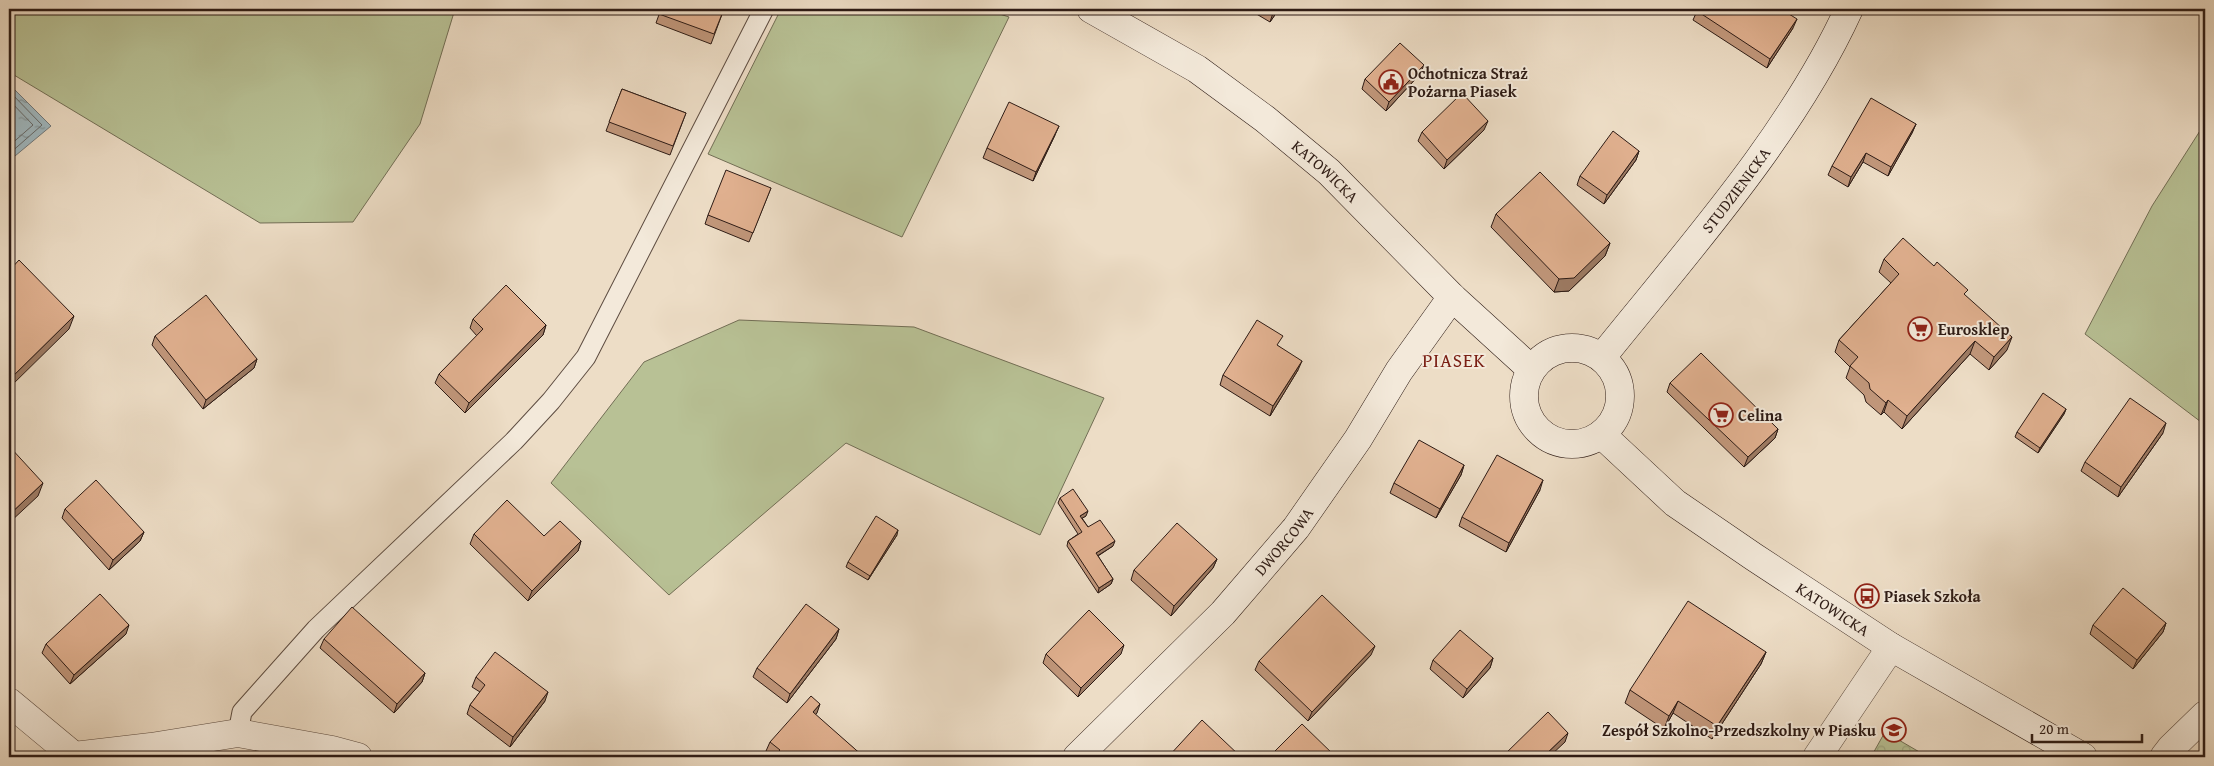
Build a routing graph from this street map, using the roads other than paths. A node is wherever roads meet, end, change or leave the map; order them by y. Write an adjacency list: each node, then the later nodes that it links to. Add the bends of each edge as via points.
1 (764, 9): 11 (lane, via 586,357 514,442 316,629 242,712)
2 (1091, 9): 4 (street, KATOWICKA, via 1198,69 1266,119 1328,172)
3 (1849, 9): 5 (street, STUDZIENICKA, via 1832,45 1768,146)
4 (1452, 297): 6 (street, KATOWICKA); 14 (street, DWORCOWA, via 1399,371 1358,439 1296,528 1223,613)
5 (1602, 357): 6 (street, via 1568,348 1546,355); 7 (street, via 1616,378 1620,398 1614,418)
6 (1532, 369): 7 (street, via 1524,386 1524,404 1528,417 1537,428 1550,439 1569,443 1586,442)
7 (1602, 435): 8 (street, KATOWICKA, via 1675,502)
8 (1891, 647): 15 (street); 16 (street, KATOWICKA)
9 (9, 702): 12 (street)
10 (2205, 715): 17 (street)
11 (238, 733): 12 (street); 13 (street)
12 (74, 757)
13 (358, 757)
14 (1078, 757)
15 (1817, 757)
16 (2083, 757)
17 (2164, 757)

